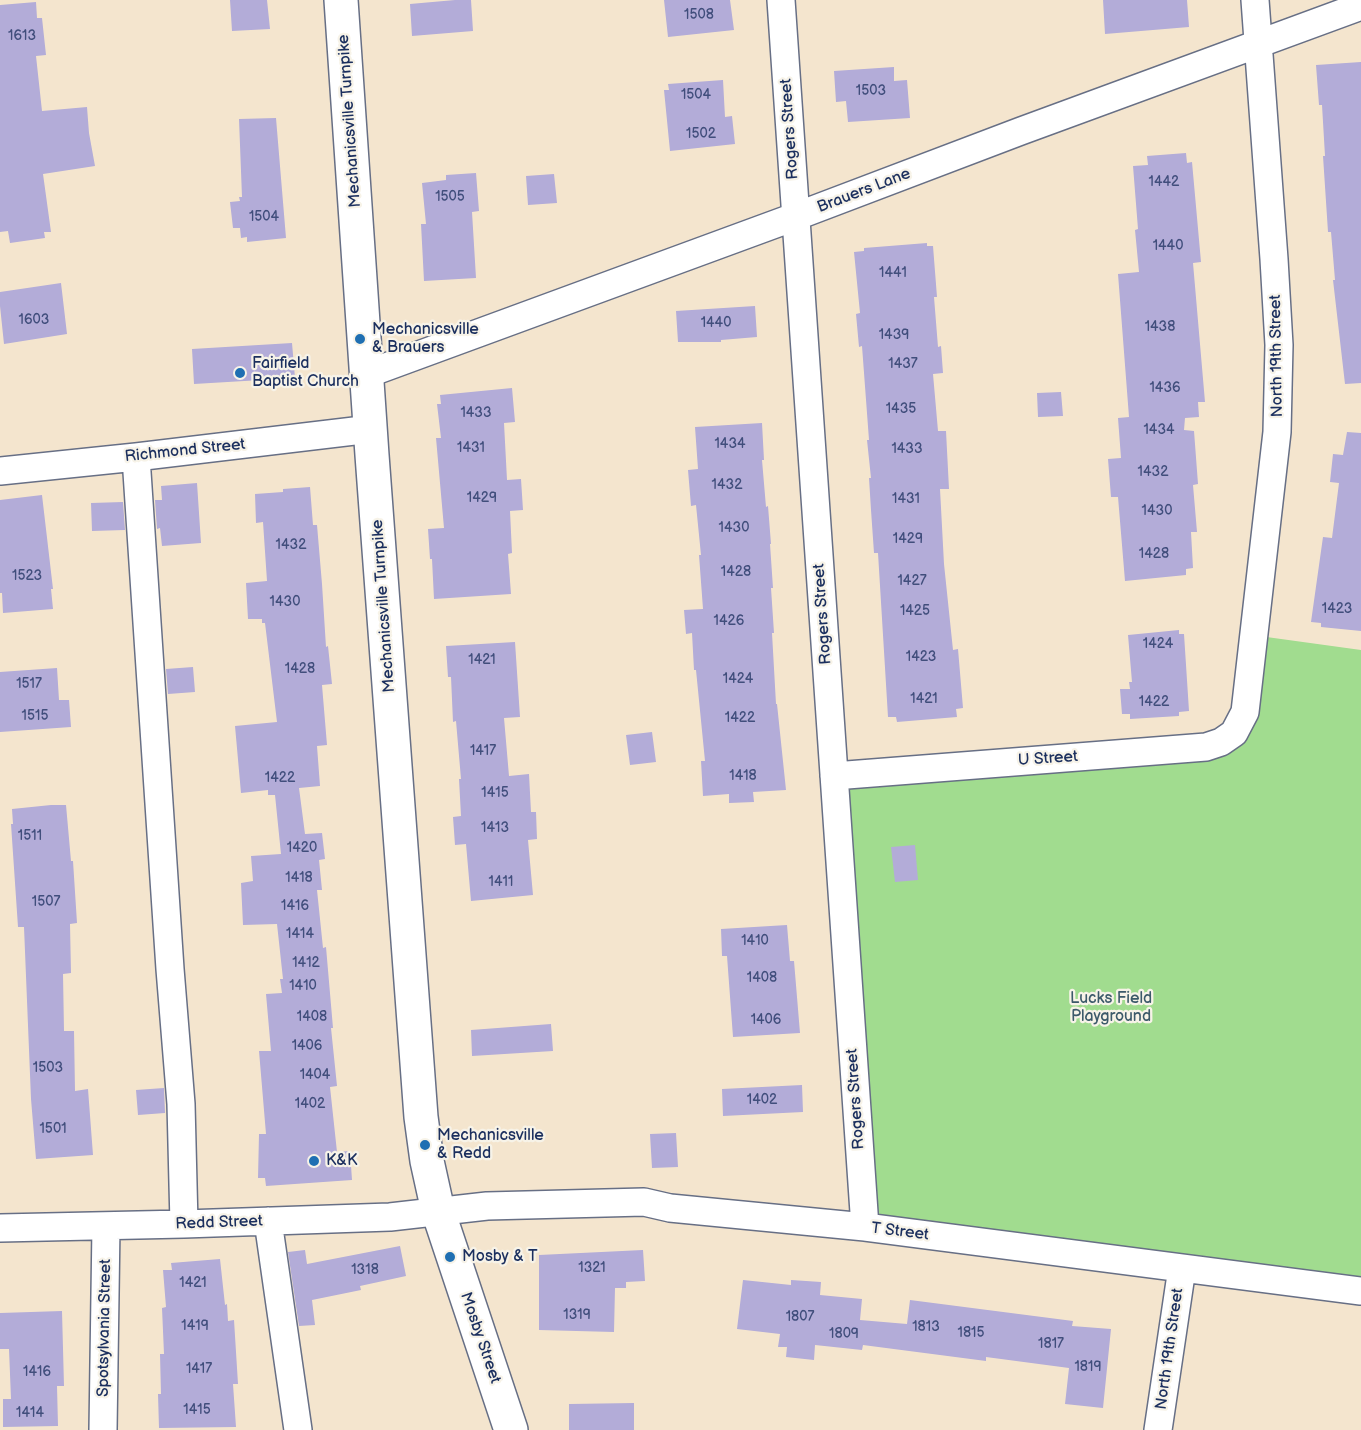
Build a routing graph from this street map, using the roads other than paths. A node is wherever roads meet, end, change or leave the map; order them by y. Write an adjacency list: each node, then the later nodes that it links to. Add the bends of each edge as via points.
1 (341, 0): 7 (main road, Mechanicsville Turnpike)
2 (781, 0): 6 (street, Rogers Street)
3 (1255, 0): 5 (street, North 19th Street)
4 (1361, 6): 5 (street, Brauers Lane)
5 (1258, 44): 6 (street, Brauers Lane); 11 (street, North 19th Street, via 1278,324 1278,432)
6 (797, 216): 7 (street, Brauers Lane); 12 (street, Rogers Street)
7 (367, 374): 8 (main road, Mechanicsville Turnpike)
8 (371, 429): 9 (street, Richmond Street); 13 (main road, Mechanicsville Turnpike, via 422,1117)
9 (136, 457): 10 (street, Richmond Street); 15 (street, via 181,1104)
10 (0, 471)
11 (1245, 712): 12 (street, U Street, via 1234,733 1206,747)
12 (834, 776): 17 (street, Rogers Street)
13 (438, 1211): 14 (street, Redd Street, via 390,1217); 17 (street, T Street, via 644,1202 670,1208); 23 (main road, Mosby Street)
14 (268, 1221): 15 (street, Redd Street); 22 (street)
15 (184, 1224): 16 (street, Redd Street)
16 (106, 1226): 18 (street, Redd Street); 21 (street, Spotsylvania Street)
17 (865, 1227): 19 (street, T Street)
18 (0, 1228)
19 (1182, 1268): 20 (street, T Street); 24 (street, North 19th Street)
20 (1361, 1291)
21 (103, 1430)
22 (298, 1430)
23 (511, 1430)
24 (1158, 1430)

